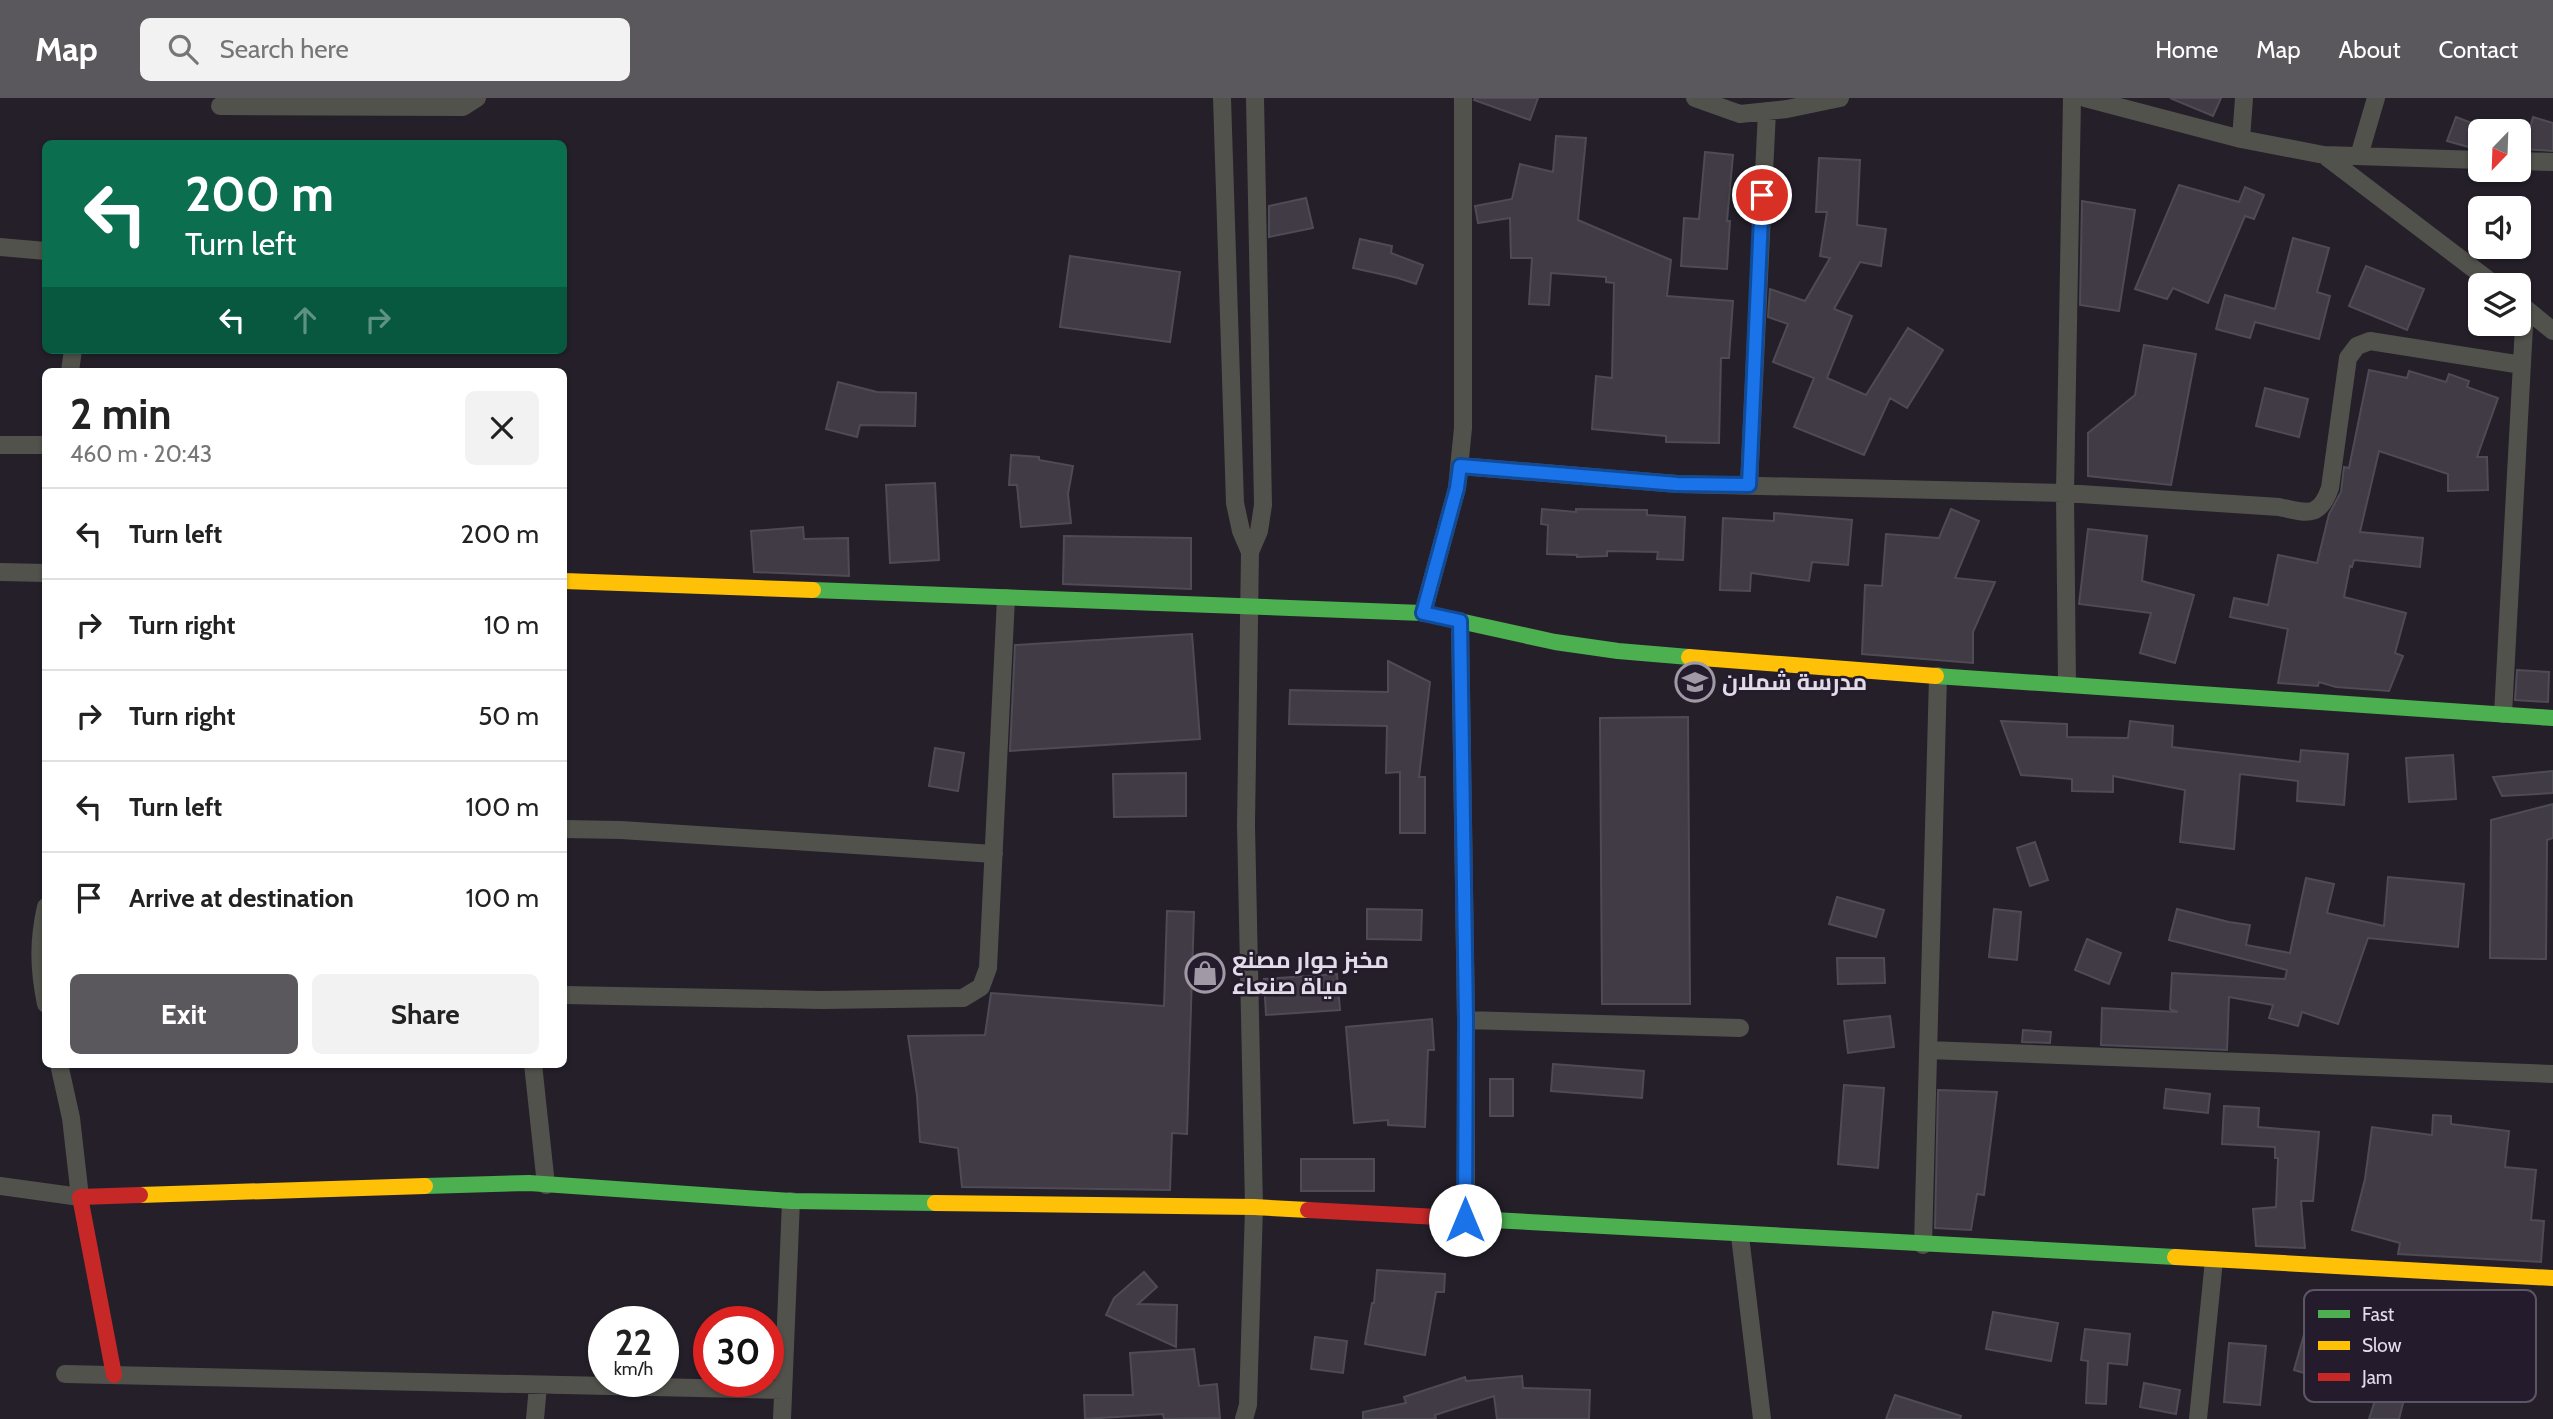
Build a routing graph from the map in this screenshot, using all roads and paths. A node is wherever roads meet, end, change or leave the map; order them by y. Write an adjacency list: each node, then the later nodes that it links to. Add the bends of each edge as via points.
1 (477, 98): 11 (street, via 463,107)
2 (1222, 98): 31 (street, via 1235,503)
3 (1255, 98): 31 (street, via 1263,505)
4 (1463, 98): 28 (street)
5 (1695, 98): 12 (street, via 1740,114)
6 (1840, 98): 12 (street)
7 (2072, 98): 30 (street)
8 (2085, 98): 13 (street)
9 (2244, 98): 13 (street)
10 (2376, 98): 15 (street)
11 (220, 106)
12 (1767, 111): 29 (street)
13 (2241, 139): 14 (street)
14 (2324, 155): 15 (street); 21 (street)
15 (2359, 156): 16 (street)
16 (2468, 160)
17 (2531, 161): 18 (street)
18 (2553, 162)
19 (0, 247): 20 (street)
20 (42, 251)
21 (2479, 273)
22 (2531, 313): 23 (street)
23 (2553, 331)
24 (2522, 336): 25 (street)
25 (2522, 365): 30 (street, via 2370,341 2357,346 2348,358 2330,488 2317,511); 41 (street)
26 (42, 444): 27 (street)
27 (0, 445)
28 (1460, 466): 29 (street, via 1677,484); 37 (street)
29 (1749, 485): 30 (street)
30 (2065, 493): 40 (street)
31 (1250, 552): 36 (street)
32 (0, 572): 33 (street)
33 (42, 573)
34 (567, 581): 35 (street)
35 (1006, 598): 36 (street); 44 (street)
36 (1249, 608): 37 (street); 58 (street, via 1246,825)
37 (1423, 613): 38 (street)
38 (1460, 621): 39 (street, via 1618,652); 48 (street)
39 (1938, 677): 40 (street); 50 (street)
40 (2067, 684): 41 (street)
41 (2502, 714): 42 (street)
42 (2553, 718)
43 (567, 829): 44 (street)
44 (994, 854): 47 (street, via 988,968 981,987 963,998)
45 (42, 926): 46 (street)
46 (42, 986)
47 (567, 995)
48 (1466, 1020): 49 (street); 59 (street)
49 (1740, 1028)
50 (1928, 1050): 53 (street); 61 (street)
51 (59, 1068): 56 (street, via 71,1118)
52 (533, 1068): 54 (street)
53 (2553, 1074)
54 (546, 1185): 56 (street); 57 (street)
55 (0, 1186): 56 (street)
56 (80, 1197): 66 (street)
57 (791, 1201): 58 (street); 64 (street)
58 (1254, 1208): 59 (street); 72 (street)
59 (1465, 1220): 60 (street)
60 (1740, 1236): 61 (street); 73 (street)
61 (1923, 1245): 62 (street)
62 (2214, 1260): 63 (street); 74 (street)
63 (2553, 1278)
64 (784, 1366)
65 (65, 1374): 66 (street)
66 (114, 1375): 67 (street)
67 (538, 1386): 68 (street); 70 (street)
68 (693, 1389)
69 (783, 1397): 71 (street)
70 (535, 1419)
71 (782, 1419)
72 (1244, 1419)
73 (1762, 1419)
74 (2198, 1419)

